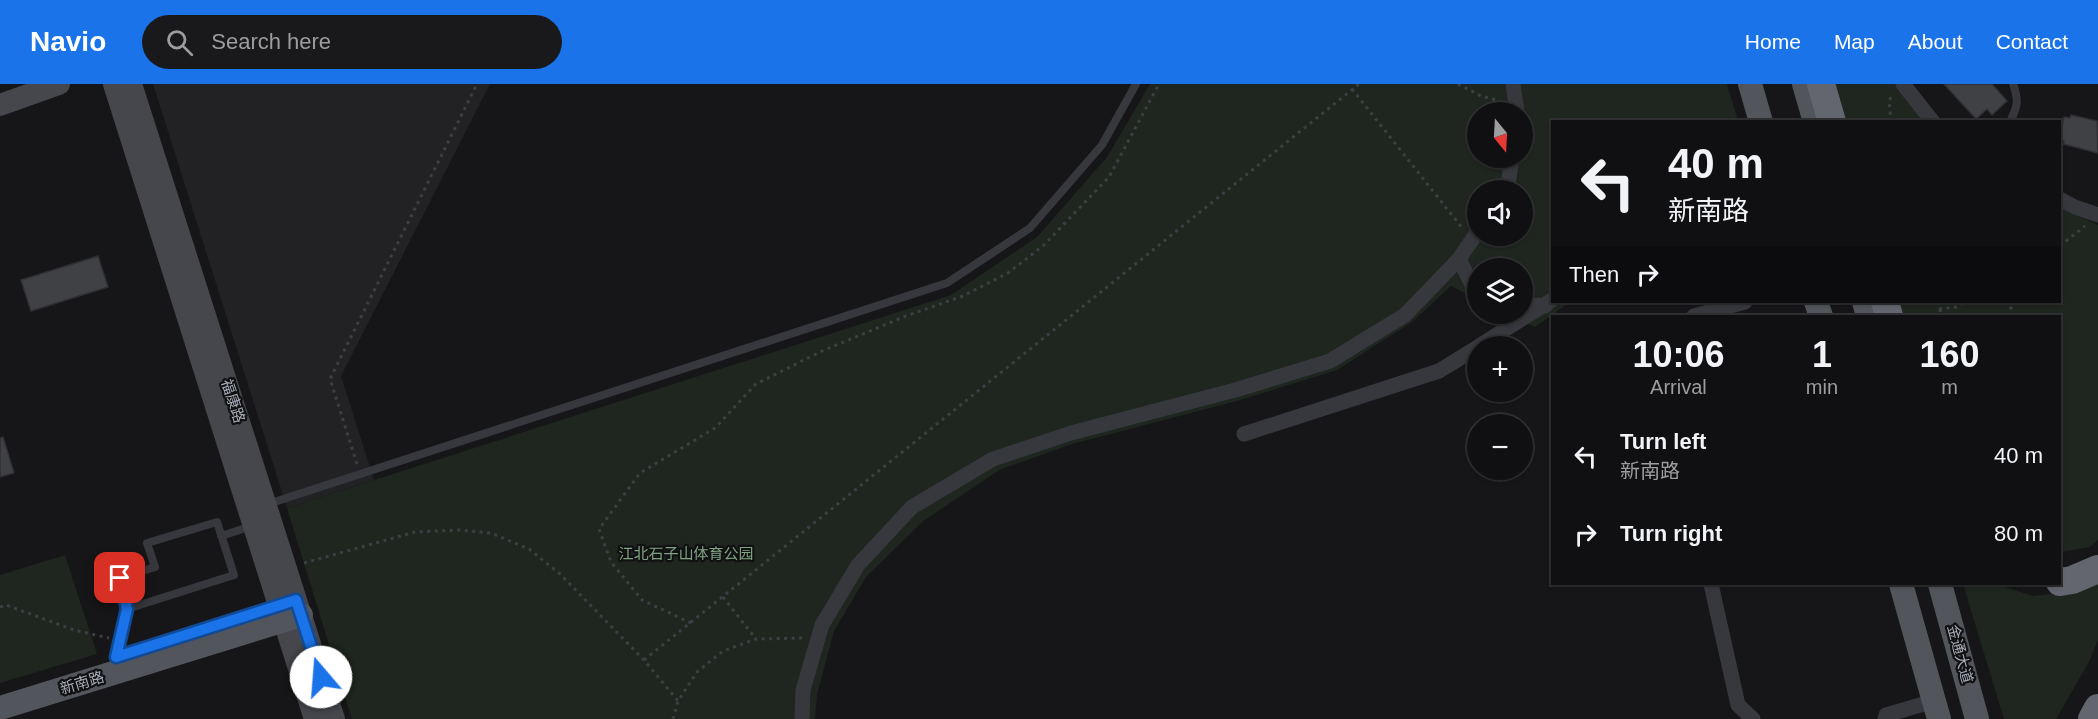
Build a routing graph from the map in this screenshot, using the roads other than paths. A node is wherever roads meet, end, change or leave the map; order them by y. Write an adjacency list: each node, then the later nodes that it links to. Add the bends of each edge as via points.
1 (59, 84): 12 (main road)
2 (114, 84): 31 (main road, 福康路)
3 (131, 84): 39 (main road, 福康路)
4 (1136, 84): 30 (lane, via 1102,145 1030,228 947,283)
5 (1513, 84): 11 (street)
6 (1750, 84): 13 (main road)
7 (1804, 84): 14 (main road)
8 (1821, 84): 15 (highway)
9 (2013, 84): 17 (lane, via 2017,106)
10 (1899, 88): 16 (street)
11 (1516, 102)
12 (0, 105)
13 (1758, 120)
14 (1814, 120)
15 (1831, 120)
16 (1931, 120)
17 (2011, 120)
18 (2061, 200): 19 (street)
19 (2094, 218)
20 (1468, 246): 21 (street)
21 (1459, 259): 22 (street); 47 (street, via 1405,315 1330,361 1071,433 993,459 912,507 858,565 822,625 803,690)
22 (1467, 275)
23 (1549, 303): 25 (street); 27 (street)
24 (1741, 303): 26 (street)
25 (1533, 304)
26 (1698, 315)
27 (1496, 336)
28 (1467, 354): 29 (street, via 1439,371)
29 (1244, 434)
30 (268, 504)
31 (253, 526): 32 (lane); 39 (main road, 福康路)
32 (221, 536): 38 (lane, via 234,575); 38 (lane, via 217,522 147,543 155,567 120,578)
33 (2098, 569): 34 (highway)
34 (2061, 582)
35 (1711, 585): 48 (street, via 1738,705)
36 (1941, 586): 50 (main road, 金通大道)
37 (1904, 592): 44 (main road)
38 (127, 609): 40 (lane)
39 (290, 610): 40 (main road, 新南路); 42 (main road, 新南路); 45 (main road, 福康路); 46 (main road, 福康路)
40 (118, 648): 41 (main road, 新南路)
41 (0, 693)
42 (0, 708)
43 (2098, 708): 51 (highway)
44 (1937, 710): 49 (street, via 1886,715)
45 (315, 719)
46 (334, 719)
47 (802, 719)
48 (1753, 719)
49 (1885, 719)
50 (1977, 719)
51 (2092, 719)

